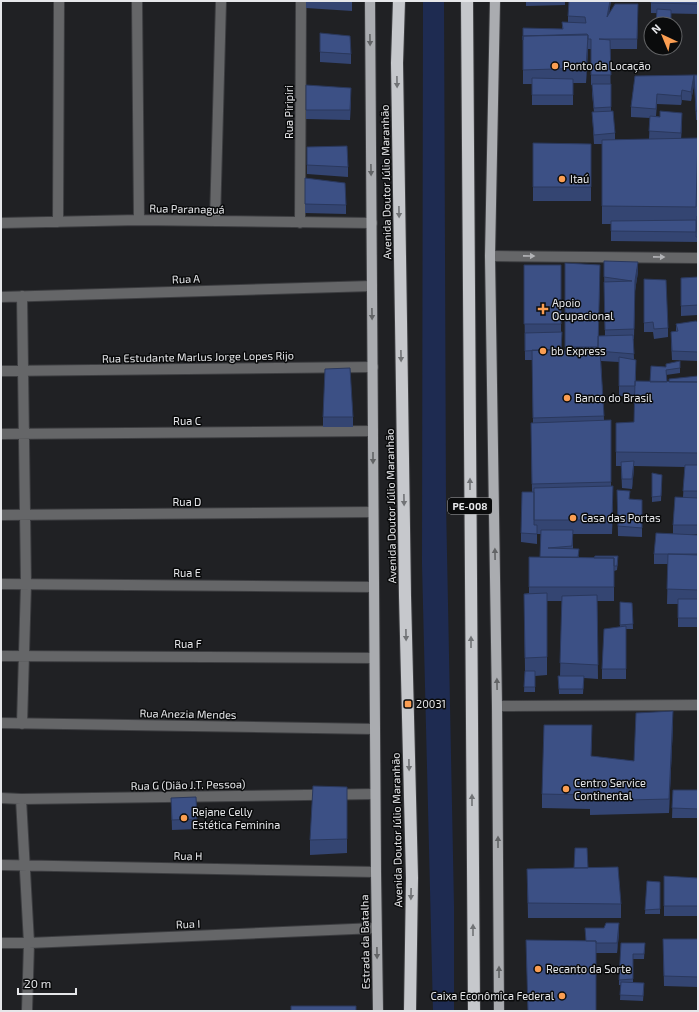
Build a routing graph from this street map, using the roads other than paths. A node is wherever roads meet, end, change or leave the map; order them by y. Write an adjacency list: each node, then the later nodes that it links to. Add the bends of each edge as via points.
1 (59, 1): 11 (street)
2 (137, 1): 9 (street)
3 (220, 1): 10 (street)
4 (301, 1): 13 (street, Rua Piripiri)
5 (370, 1): 14 (main road, Avenida Doutor Júlio Maranhão, one-way to 14)
6 (399, 1): 52 (highway, Avenida Doutor Júlio Maranhão, one-way to 52, via 397,63 412,878)
7 (467, 1): 53 (highway, PE-008, one-way to 7)
8 (495, 1): 15 (main road)
9 (139, 220): 10 (street, Rua Paranaguá); 11 (street, Rua Paranaguá)
10 (215, 221): 13 (street, Rua Paranaguá)
11 (58, 222): 12 (street, Rua Paranaguá)
12 (1, 223)
13 (300, 223): 14 (street, Rua Paranaguá)
14 (372, 223): 17 (main road, Avenida Doutor Júlio Maranhão)
15 (490, 256): 16 (street, one-way to 16); 36 (main road, one-way to 15)
16 (698, 258)
17 (372, 286): 19 (street, Rua A); 20 (main road, Avenida Doutor Júlio Maranhão, one-way to 20)
18 (1, 296): 19 (street, Rua A)
19 (22, 296): 22 (street)
20 (373, 367): 22 (street, Rua Estudante Marlus Jorge Lopes Rijo); 23 (main road, Avenida Doutor Júlio Maranhão)
21 (1, 371): 22 (street, Rua Estudante Marlus Jorge Lopes Rijo)
22 (24, 371): 25 (street)
23 (373, 431): 25 (street, Rua C); 26 (main road, Avenida Doutor Júlio Maranhão, one-way to 26)
24 (1, 434): 25 (street, Rua C)
25 (25, 434): 28 (street)
26 (373, 512): 28 (street, Rua D); 31 (main road, Avenida Doutor Júlio Maranhão)
27 (1, 515): 28 (street, Rua D)
28 (25, 515): 30 (street)
29 (1, 584): 30 (street, Rua E)
30 (26, 584): 31 (street, Rua E); 32 (street)
31 (374, 587): 34 (main road, Avenida Doutor Júlio Maranhão)
32 (24, 655): 33 (street, Rua F); 34 (street, Rua F); 38 (street)
33 (1, 656)
34 (374, 658): 39 (main road, Avenida Doutor Júlio Maranhão)
35 (698, 705): 36 (street)
36 (497, 706): 54 (main road, one-way to 36)
37 (1, 723): 38 (street, Rua Anezia Mendes)
38 (22, 724): 39 (street, Rua Anezia Mendes)
39 (375, 730): 41 (main road, Avenida Doutor Júlio Maranhão)
40 (1, 792): 42 (street)
41 (375, 794): 43 (street, Rua G (Dião J.T. Pessoa)); 46 (main road, Avenida Doutor Júlio Maranhão)
42 (1, 798): 43 (street, Rua G (Dião J.T. Pessoa))
43 (22, 799): 45 (street)
44 (1, 865): 45 (street, Rua H)
45 (24, 865): 46 (street, Rua H); 49 (street)
46 (376, 872): 47 (main road, Estrada da Batalha)
47 (376, 928): 49 (street, Rua I); 51 (main road, Estrada da Batalha, one-way to 51)
48 (1, 943): 49 (street, Rua I)
49 (29, 943): 50 (street)
50 (27, 1011)
51 (378, 1011)
52 (410, 1011)
53 (474, 1011)
54 (499, 1011)

